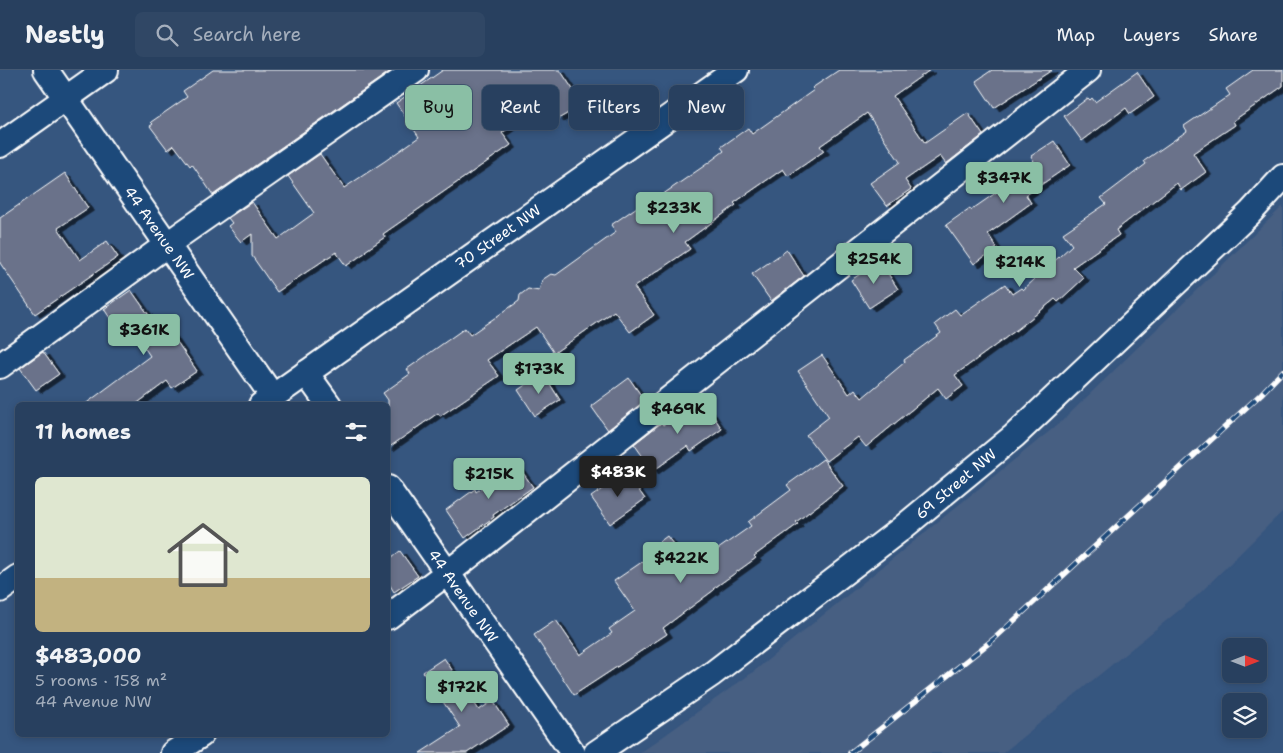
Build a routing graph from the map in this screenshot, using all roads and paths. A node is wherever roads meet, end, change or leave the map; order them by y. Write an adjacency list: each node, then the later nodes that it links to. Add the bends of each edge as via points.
1 (46, 70): 6 (street, 44 Avenue NW)
2 (106, 70): 6 (street)
3 (416, 70): 9 (street)
4 (736, 70): 11 (street, 70 Street NW)
5 (1088, 70): 15 (street)
6 (66, 98): 7 (street); 9 (street, 44 Avenue NW)
7 (0, 145)
8 (1283, 177): 22 (street, 69 Street NW, via 1250,213 1014,436 901,530 712,674)
9 (167, 246): 10 (street); 12 (street, 44 Avenue NW)
10 (0, 366)
11 (306, 373): 12 (street, 70 Street NW); 13 (street)
12 (267, 401)
13 (327, 402)
14 (390, 491): 15 (street, 44 Avenue NW)
15 (448, 573): 18 (street); 21 (street, 44 Avenue NW)
16 (15, 579): 17 (street)
17 (0, 590)
18 (390, 616)
19 (198, 737): 20 (street)
20 (173, 753)
21 (573, 753)
22 (596, 753)

